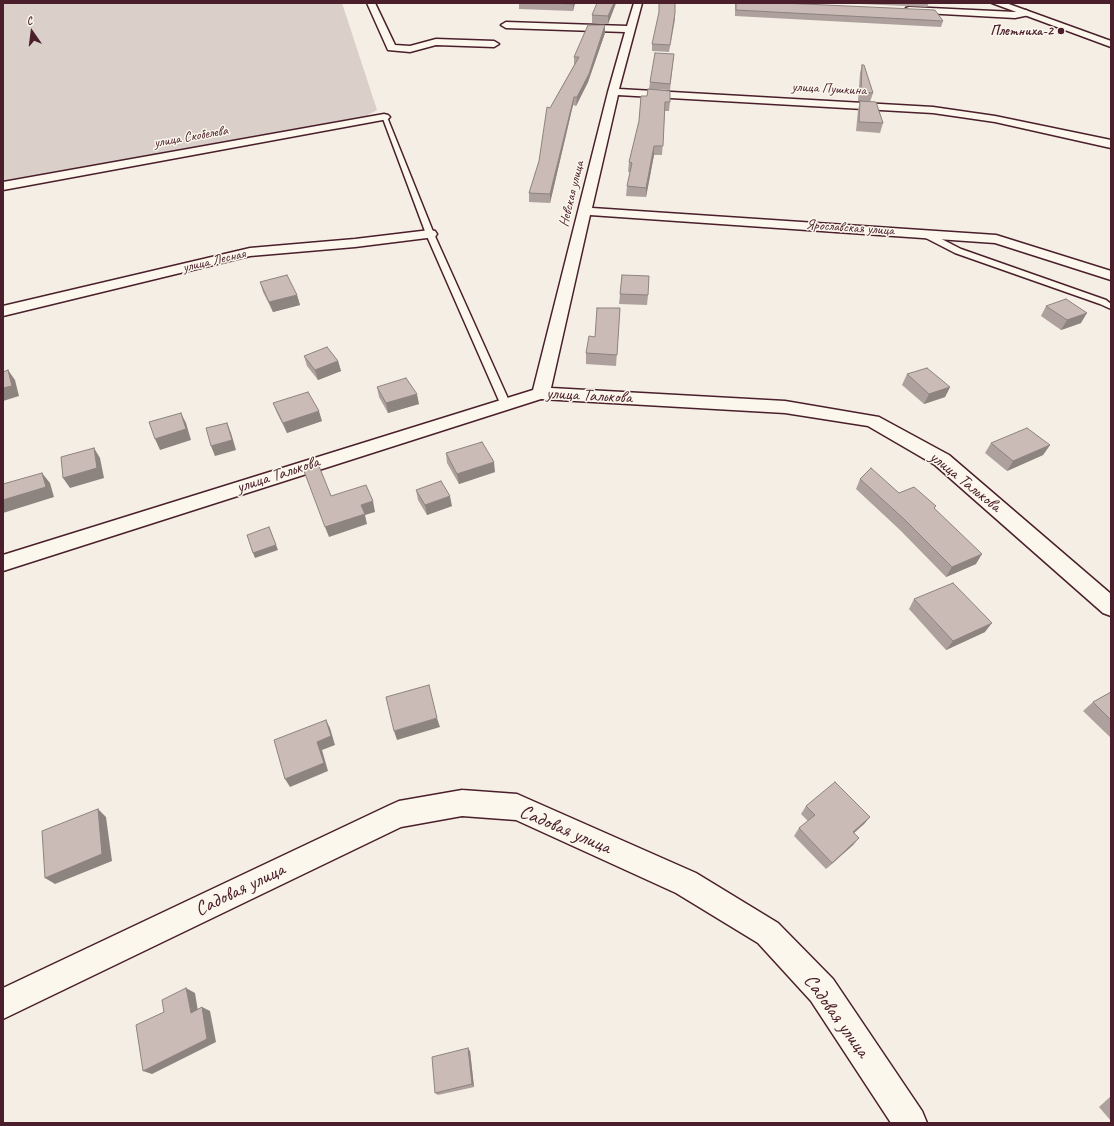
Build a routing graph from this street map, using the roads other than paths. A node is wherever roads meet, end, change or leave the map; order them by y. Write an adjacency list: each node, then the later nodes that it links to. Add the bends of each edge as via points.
1 (371, 3): 11 (street, via 391,48 410,49 436,42)
2 (638, 3): 10 (street, Невская улица)
3 (997, 3): 6 (main road)
4 (1022, 3): 6 (street)
5 (1032, 4): 6 (street)
6 (1012, 8): 8 (main road)
7 (898, 10): 8 (street, via 1015,15)
8 (1026, 13): 12 (main road)
9 (506, 25): 10 (street)
10 (631, 29): 13 (street, Невская улица)
11 (494, 44)
12 (1111, 44)
13 (613, 92): 15 (street, улица Пушкина, via 933,110 995,119); 17 (street, Невская улица)
14 (384, 117): 16 (street, улица Скобелева); 19 (lane)
15 (1111, 144)
16 (3, 186)
17 (584, 211): 18 (street, Ярославская улица); 23 (street, Невская улица)
18 (924, 233): 20 (street, Ярославская улица, via 996,239); 21 (lane, via 958,251)
19 (430, 234): 22 (street, улица Лесная, via 355,244 250,252); 24 (lane)
20 (1111, 276)
21 (1111, 307)
22 (3, 311)
23 (541, 393): 24 (street, улица Талькова); 26 (street, улица Талькова, via 785,407 872,421 942,460)
24 (505, 403): 25 (street, улица Талькова)
25 (3, 563)
26 (1111, 607)
27 (3, 1004): 28 (street, Садовая улица, via 399,814 462,803 517,807 686,883 768,933 822,990)
28 (910, 1123)

